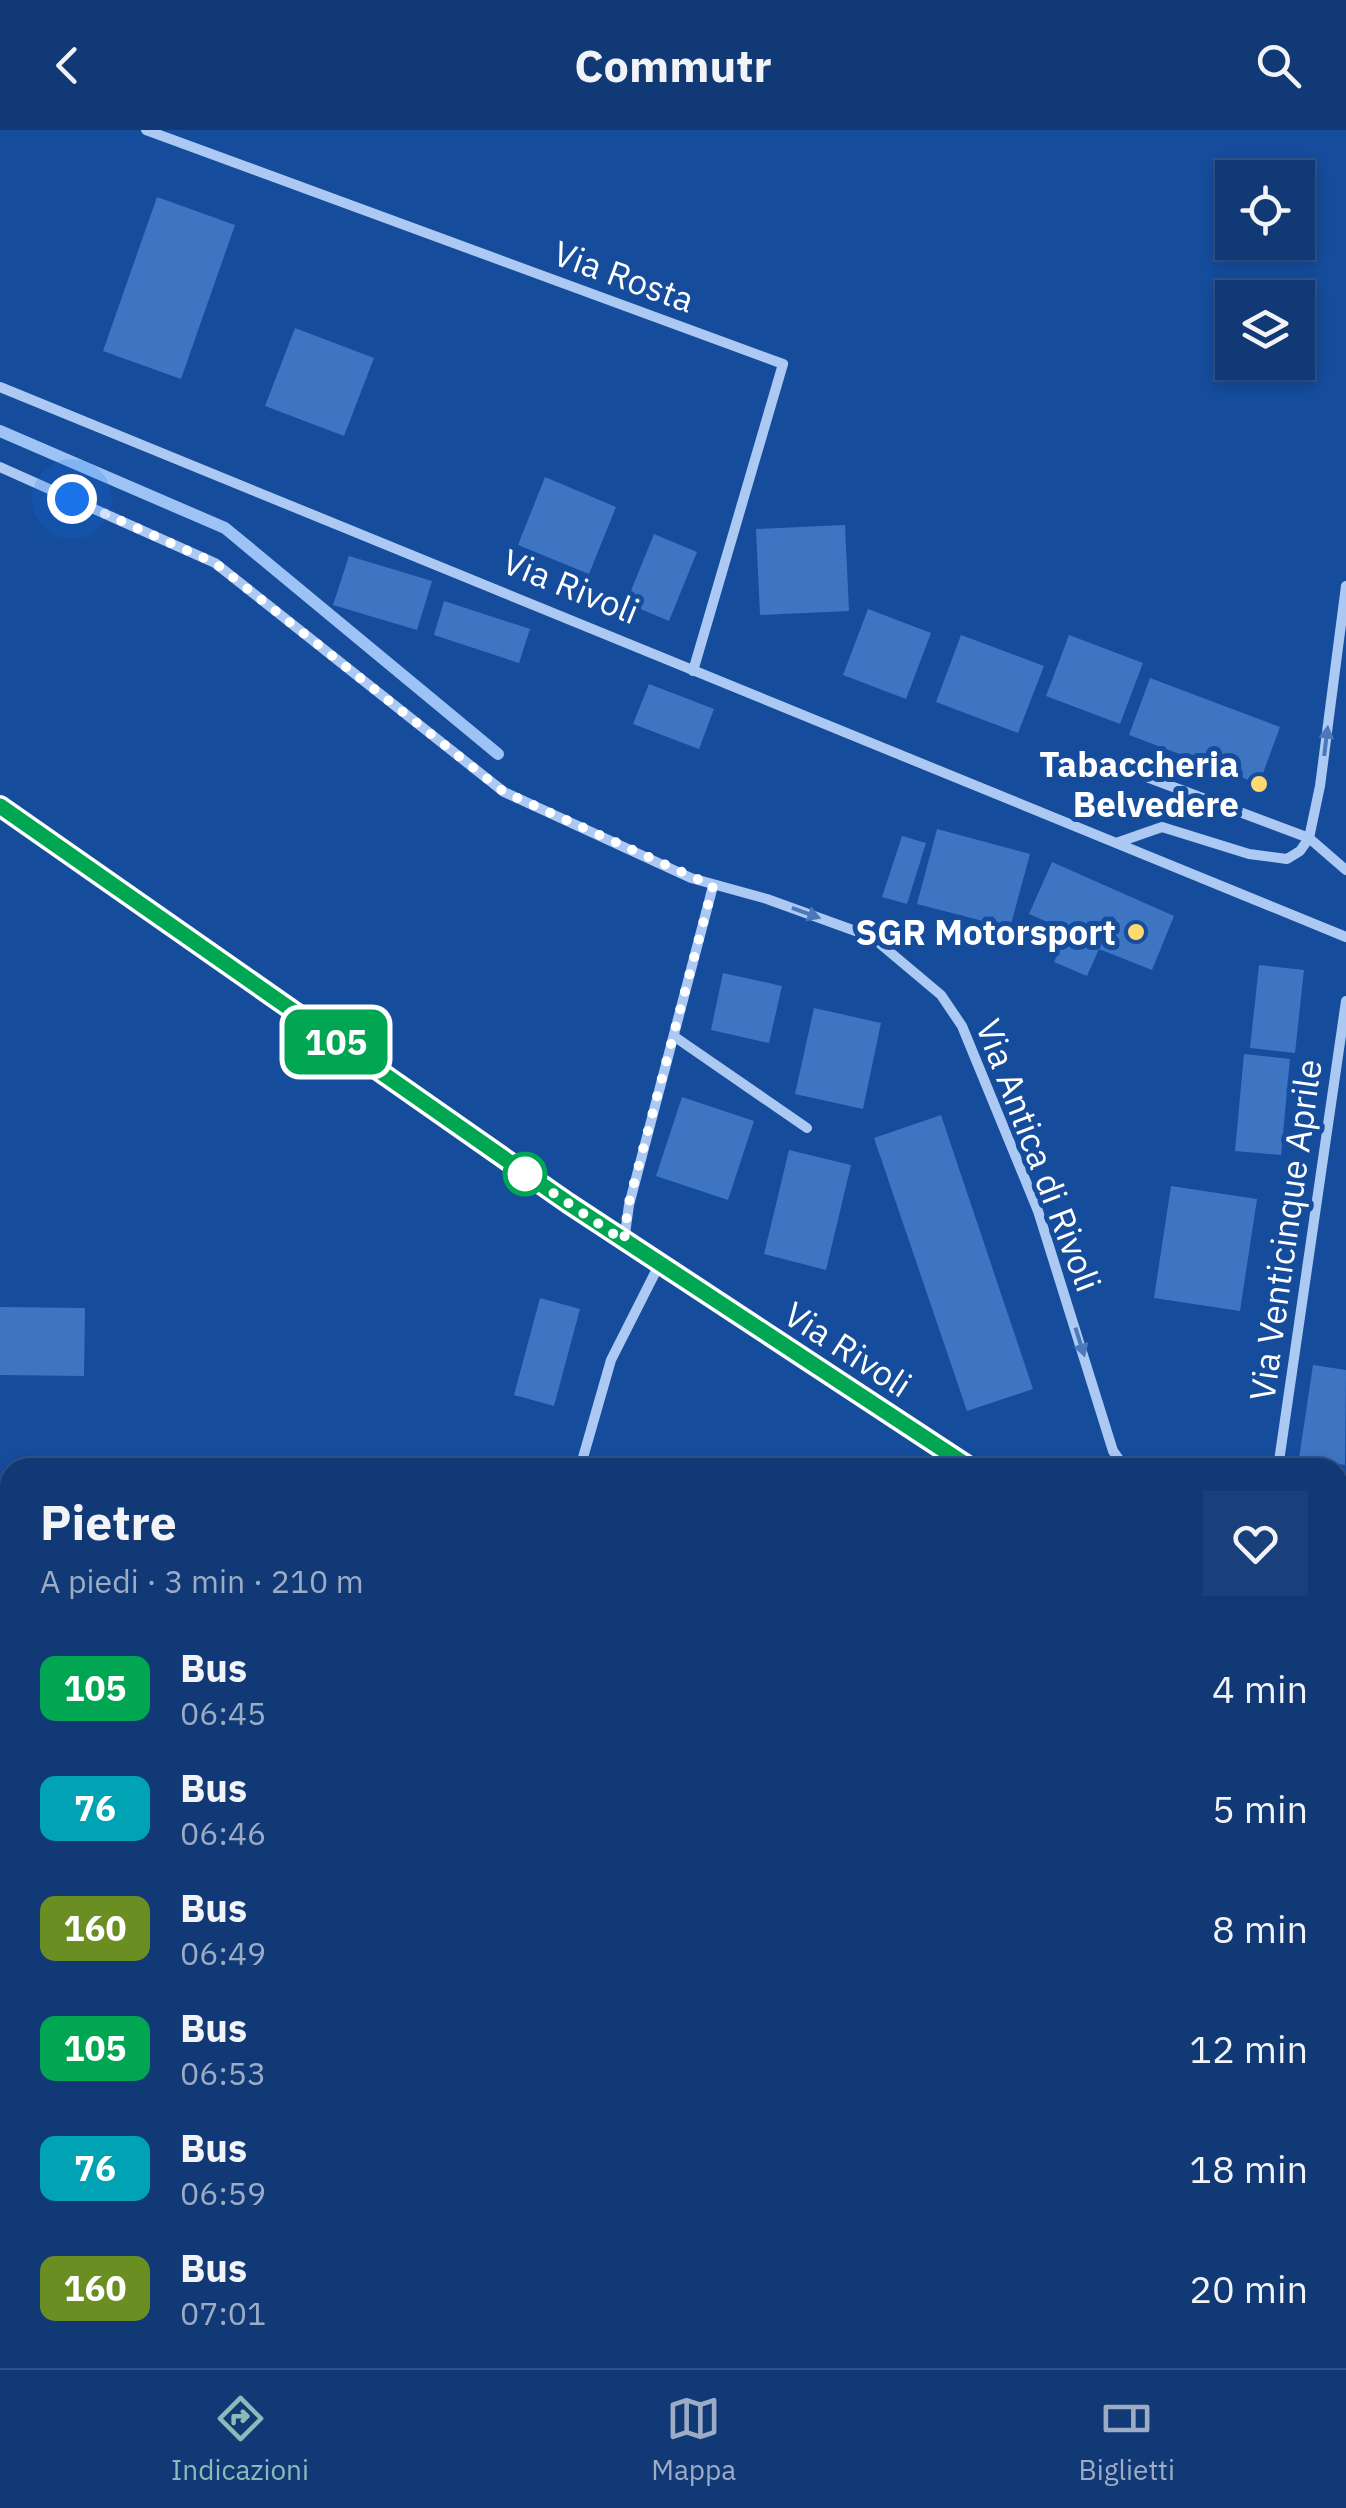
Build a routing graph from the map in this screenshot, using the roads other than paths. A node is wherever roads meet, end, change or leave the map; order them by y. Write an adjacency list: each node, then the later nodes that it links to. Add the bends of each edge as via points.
1 (146, 130): 5 (street, Via Rosta, via 783,364)
2 (0, 387): 5 (street, Via Rivoli)
3 (0, 467): 11 (street, Via Antica di Rivoli, via 215,563 504,792)
4 (1346, 586): 8 (street, one-way to 4)
5 (693, 671): 9 (street, Via Rivoli)
6 (1136, 773): 8 (street)
7 (0, 806): 16 (street, Via Rivoli)
8 (1310, 838): 9 (street, via 1286,859 1162,827); 10 (street)
9 (1119, 842): 12 (street, Via Rivoli)
10 (1346, 870)
11 (713, 886): 14 (street); 20 (street, Via Antica di Rivoli, one-way to 20, via 872,937 940,995 962,1026 1038,1210)
12 (1346, 937)
13 (1346, 1001): 21 (street, Via Venticinque Aprile)
14 (675, 1037): 15 (street); 16 (street)
15 (807, 1128)
16 (624, 1241): 17 (street, Via Rivoli)
17 (660, 1265): 18 (street, via 611,1360); 19 (street, Via Rivoli)
18 (583, 1458)
19 (956, 1458)
20 (1118, 1458)
21 (1279, 1458)

